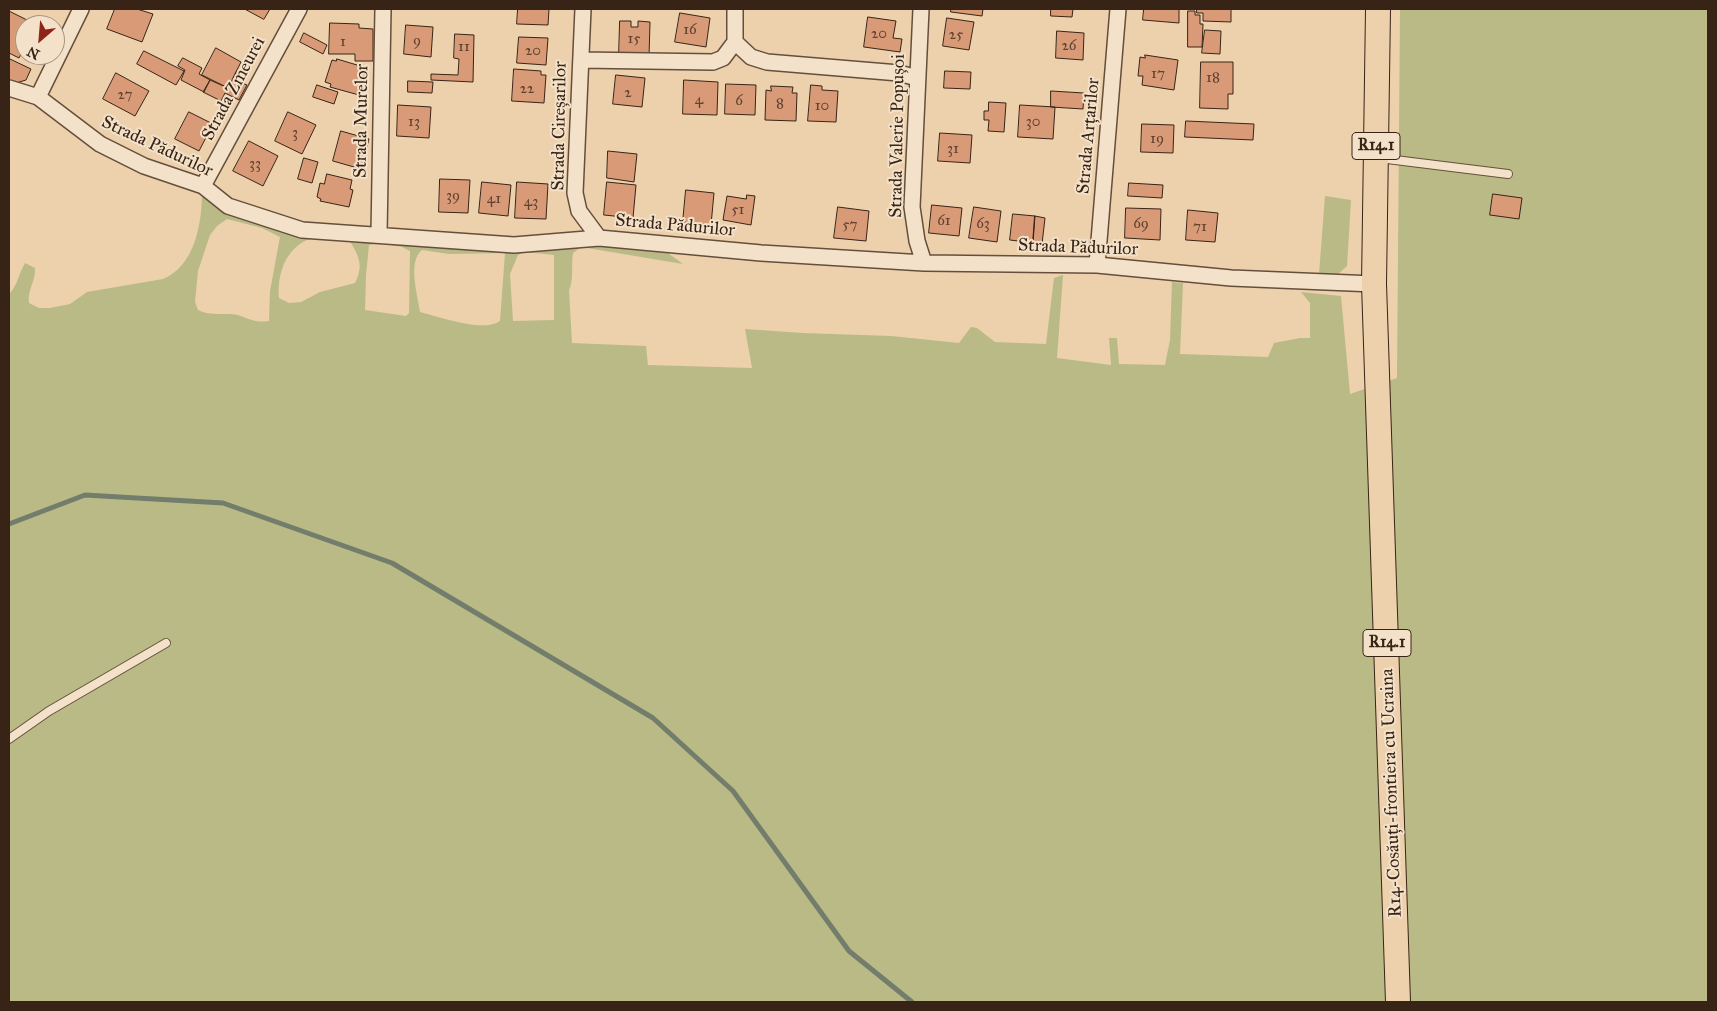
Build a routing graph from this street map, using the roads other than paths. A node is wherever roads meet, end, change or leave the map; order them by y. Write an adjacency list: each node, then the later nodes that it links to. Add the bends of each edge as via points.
1 (81, 9): 13 (street)
2 (299, 9): 16 (street, Strada Zmeurei)
3 (383, 9): 17 (street, Strada Murelor)
4 (583, 9): 10 (street, Strada Cireșarilor)
5 (735, 9): 9 (street)
6 (921, 9): 11 (street, Strada Valerie Popușoi)
7 (1118, 9): 20 (street, Strada Arțarilor)
8 (1378, 9): 14 (main road, R14.1)
9 (735, 42): 10 (street, via 723,58 713,62); 11 (street, via 751,57 767,62 899,72)
10 (580, 60): 18 (street, Strada Cireșarilor, via 576,193 579,211)
11 (917, 78): 19 (street, Strada Valerie Popușoi, via 912,207)
12 (9, 88): 13 (street, Strada Pădurilor)
13 (38, 97): 16 (street, Strada Pădurilor, via 100,144 152,169)
14 (1375, 158): 15 (lane); 21 (main road, R14.1)
15 (1508, 174)
16 (203, 186): 17 (street, Strada Pădurilor, via 228,206 302,230)
17 (379, 234): 18 (street, Strada Pădurilor, via 514,245)
18 (599, 238): 19 (street, Strada Pădurilor, via 761,253)
19 (924, 263): 20 (street, Strada Pădurilor)
20 (1097, 265): 21 (street, Strada Pădurilor, via 1231,278)
21 (1374, 284): 24 (main road, R14-Cosăuți-frontiera cu Ucraina / R14.1)
22 (166, 643): 23 (lane, via 57,706)
23 (9, 739)
24 (1398, 1002)

